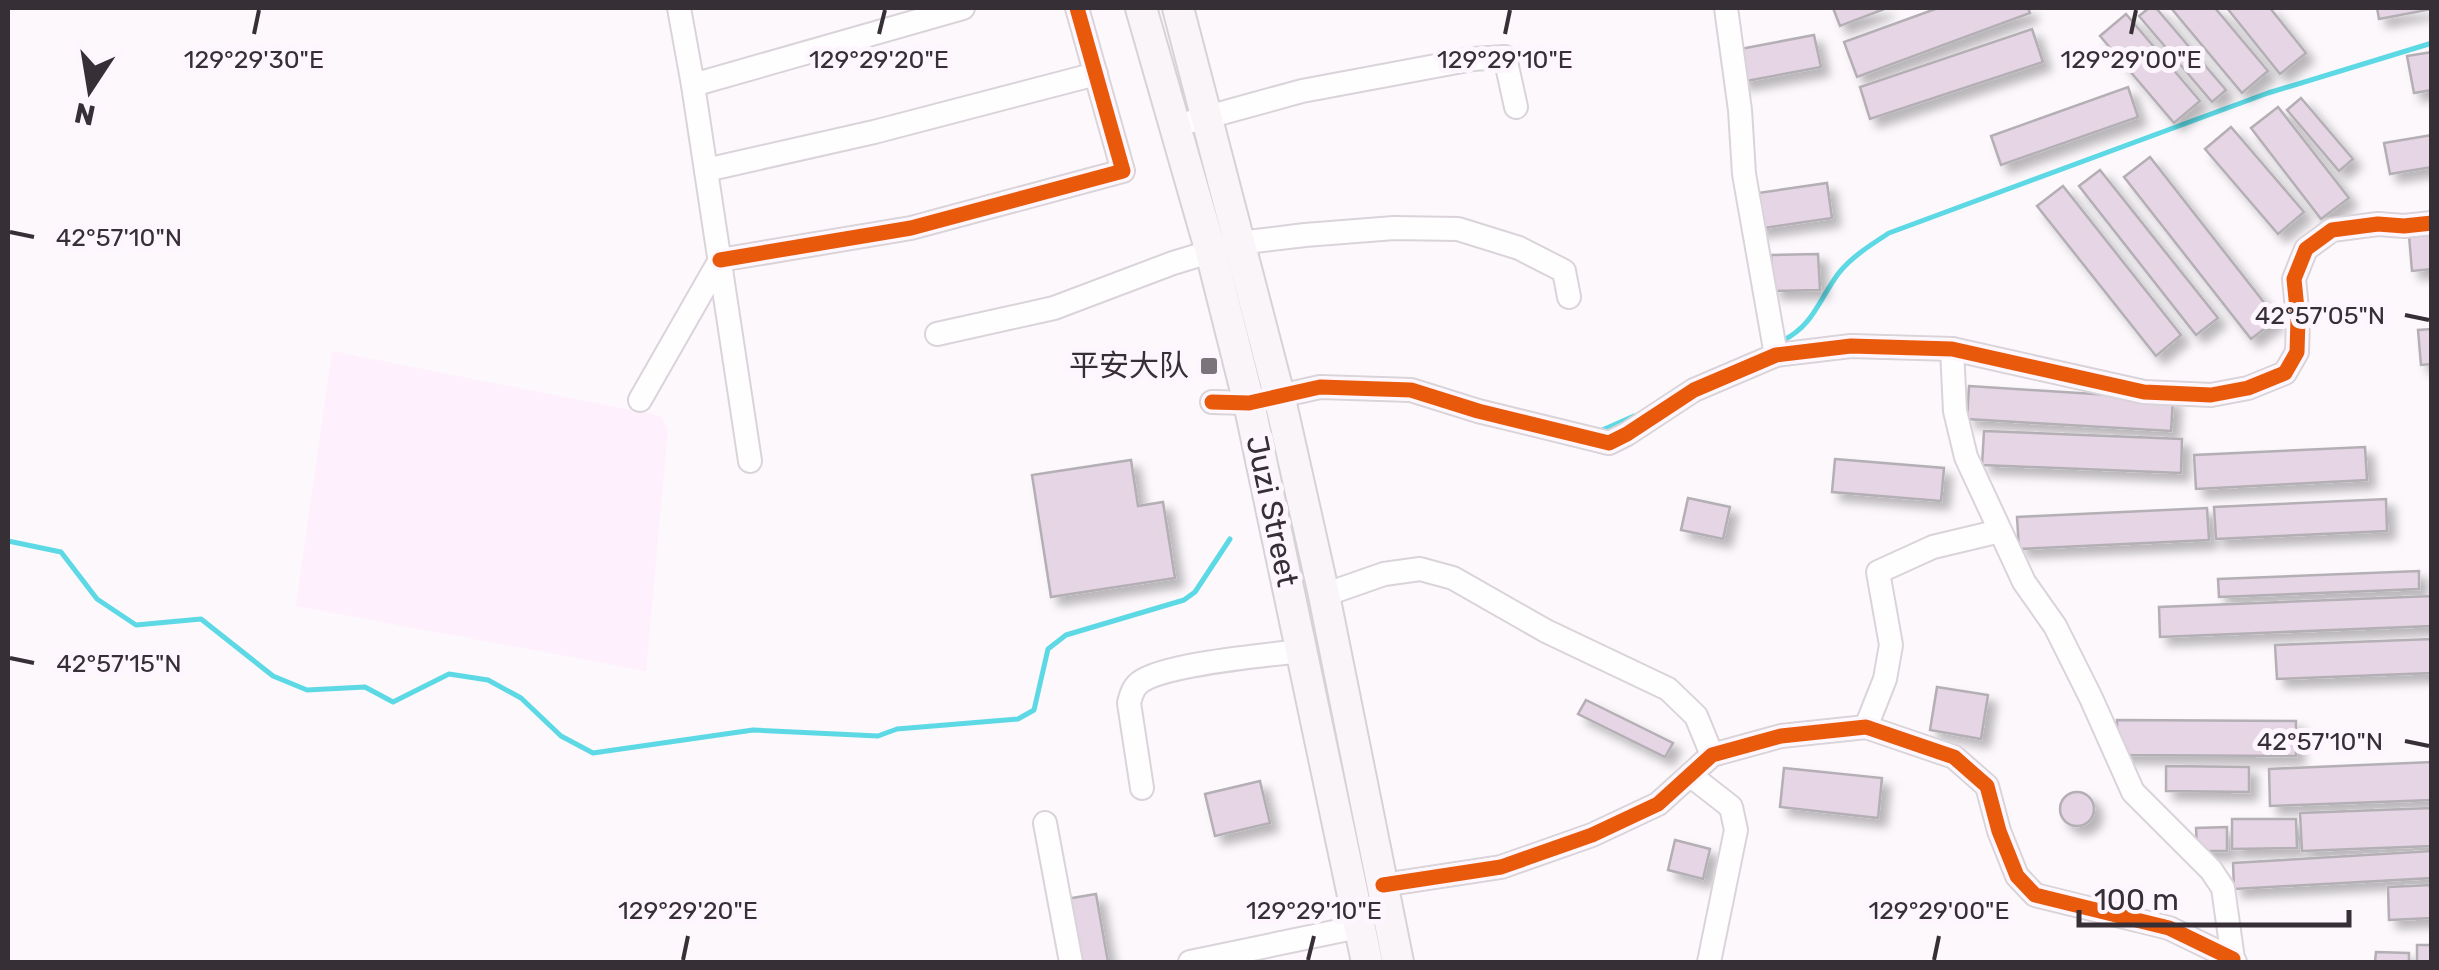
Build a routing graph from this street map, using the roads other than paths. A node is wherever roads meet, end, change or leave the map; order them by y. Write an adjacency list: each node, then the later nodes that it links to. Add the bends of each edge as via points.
1 (679, 8): 8 (street)
2 (963, 8): 8 (street)
3 (1077, 8): 7 (street)
4 (1140, 8): 11 (main road, Juzi Street)
5 (1178, 8): 10 (main road, Juzi Street)
6 (1726, 8): 18 (street, via 1744,174)
7 (1096, 74): 12 (street); 15 (street, via 1123,171 912,228)
8 (694, 86): 12 (street)
9 (1516, 107): 10 (street, via 1505,57 1302,91)
10 (1206, 117): 11 (street); 14 (main road, Juzi Street)
11 (1175, 127): 14 (main road, Juzi Street)
12 (706, 170): 15 (street)
13 (2432, 223): 19 (street, via 2332,230 2306,250 2294,279 2296,352 2285,372 2248,388 2211,395 2144,392)
14 (1225, 247): 16 (street, via 1394,228 1458,230 1564,271); 17 (street, via 1054,308); 20 (main road, Juzi Street); 23 (main road, Juzi Street)
15 (720, 260): 21 (street); 24 (street)
16 (1569, 297)
17 (937, 334)
18 (1774, 347): 19 (street); 20 (street, via 1608,443 1411,390 1320,387)
19 (1952, 349): 25 (street, via 1966,456)
20 (1279, 395): 23 (street); 26 (main road, Juzi Street)
21 (640, 400)
22 (1212, 402): 23 (street)
23 (1249, 403): 27 (main road, Juzi Street)
24 (750, 461)
25 (2000, 531): 28 (street, via 1932,547 1878,572 1891,645); 35 (street, via 2062,640 2133,792 2222,888)
26 (1324, 595): 29 (street, via 1420,569 1453,578 1668,690 1696,716); 33 (main road, Juzi Street)
27 (1302, 651): 31 (street, via 1176,668 1142,680 1129,704); 34 (main road, Juzi Street)
28 (1866, 727): 29 (street, via 1781,736); 35 (street, via 1954,757 1987,786 2017,876 2035,895 2169,928)
29 (1712, 755): 30 (street)
30 (1690, 775): 33 (street, via 1658,804 1592,835 1501,867); 40 (street, via 1731,808 1736,830)
31 (1142, 788)
32 (1045, 823): 36 (street)
33 (1383, 885): 39 (main road, Juzi Street)
34 (1358, 927): 37 (street); 38 (main road, Juzi Street)
35 (2231, 961)
36 (1072, 962)
37 (1190, 962)
38 (1368, 962)
39 (1398, 962)
40 (1709, 962)

